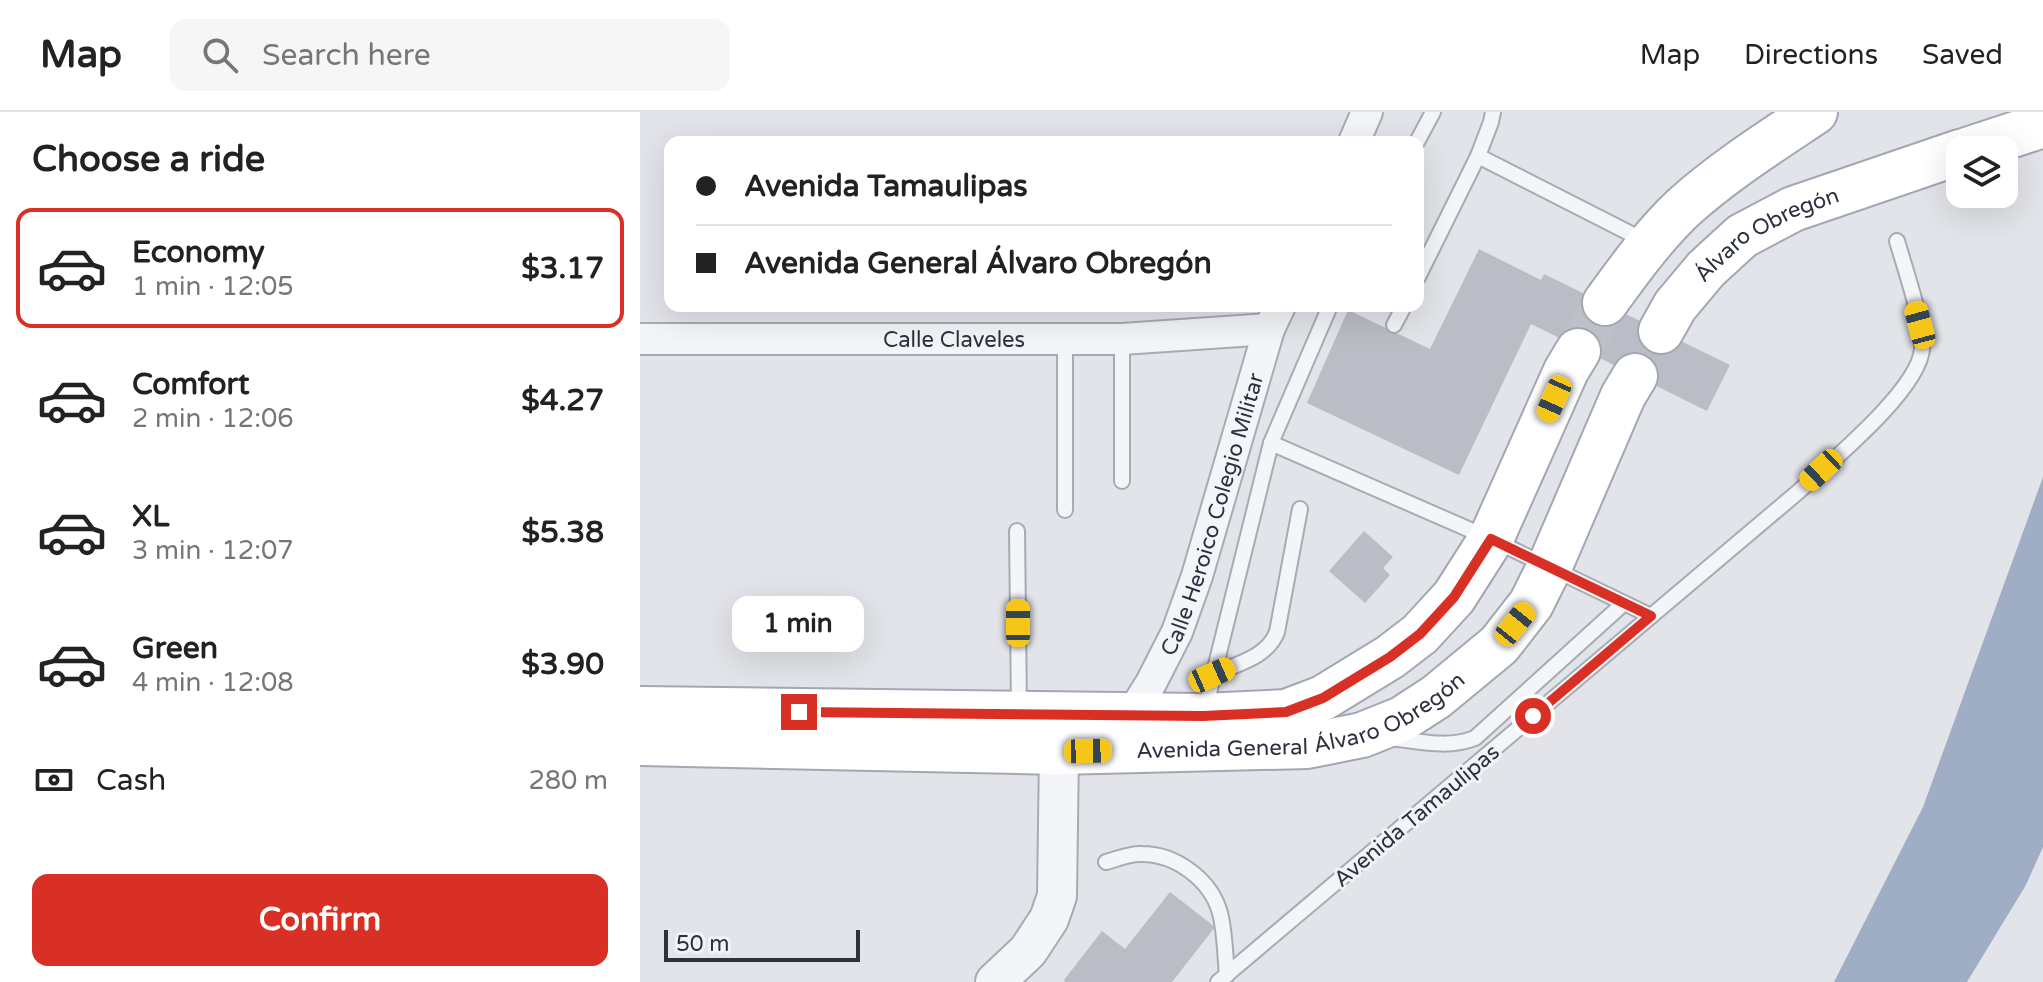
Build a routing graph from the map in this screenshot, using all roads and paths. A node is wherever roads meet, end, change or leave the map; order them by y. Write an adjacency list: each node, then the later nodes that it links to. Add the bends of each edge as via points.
1 (1367, 112): 6 (street)
2 (1433, 112): 7 (lane)
3 (1493, 112): 9 (lane)
4 (1810, 113): 12 (main road, via 1682,208)
5 (2043, 125): 8 (main road)
6 (1357, 136)
7 (1420, 136)
8 (2010, 136)
9 (1478, 156): 12 (lane); 13 (lane)
10 (1946, 157): 19 (main road, Álvaro Obregón, via 1793,209 1742,236 1706,269)
11 (1897, 241): 33 (lane, Avenida Tamaulipas, via 1920,325 1922,350 1915,374 1890,406 1798,492)
12 (1651, 244): 14 (main road)
13 (1424, 265)
14 (1605, 303)
15 (1327, 312): 25 (lane)
16 (1401, 312): 18 (lane)
17 (1274, 318): 22 (street, Calle Claveles); 37 (street, Calle Heroico Colegio Militar, via 1177,632)
18 (1394, 325)
19 (1661, 331)
20 (640, 339): 21 (street, Calle Claveles)
21 (1065, 339): 22 (street, Calle Claveles); 28 (lane)
22 (1122, 339): 26 (lane)
23 (1578, 351): 30 (main road, Avenida General Álvaro Obregón)
24 (1635, 376): 31 (main road, Avenida General Álvaro Obregón)
25 (1271, 443): 30 (lane); 34 (lane)
26 (1122, 481)
27 (1300, 509): 34 (lane, via 1273,643)
28 (1065, 510)
29 (1017, 531): 36 (lane)
30 (1491, 539): 31 (lane); 34 (main road, Avenida General Álvaro Obregón, via 1454,597 1420,634 1323,698 1286,712)
31 (1549, 568): 32 (lane); 39 (main road, Avenida General Álvaro Obregón, via 1531,604 1499,645 1436,697 1402,719)
32 (1623, 604): 33 (lane); 39 (lane, via 1475,738 1445,744)
33 (1651, 616): 43 (lane, Avenida Tamaulipas)
34 (1208, 696): 37 (main road, Avenida General Álvaro Obregón)
35 (640, 709): 38 (main road, Avenida General Álvaro Obregón)
36 (1019, 715): 37 (main road, Avenida General Álvaro Obregón); 38 (main road, Avenida General Álvaro Obregón)
37 (1131, 715)
38 (831, 729): 40 (main road, Avenida General Álvaro Obregón); 41 (main road, Avenida General Álvaro Obregón)
39 (1362, 735): 41 (main road, Avenida General Álvaro Obregón, via 1307,746)
40 (640, 743)
41 (1059, 752): 44 (street, via 1057,896 1028,951)
42 (1106, 862): 43 (lane, via 1140,853 1191,870 1213,893 1220,914)
43 (1223, 978)
44 (995, 982)

